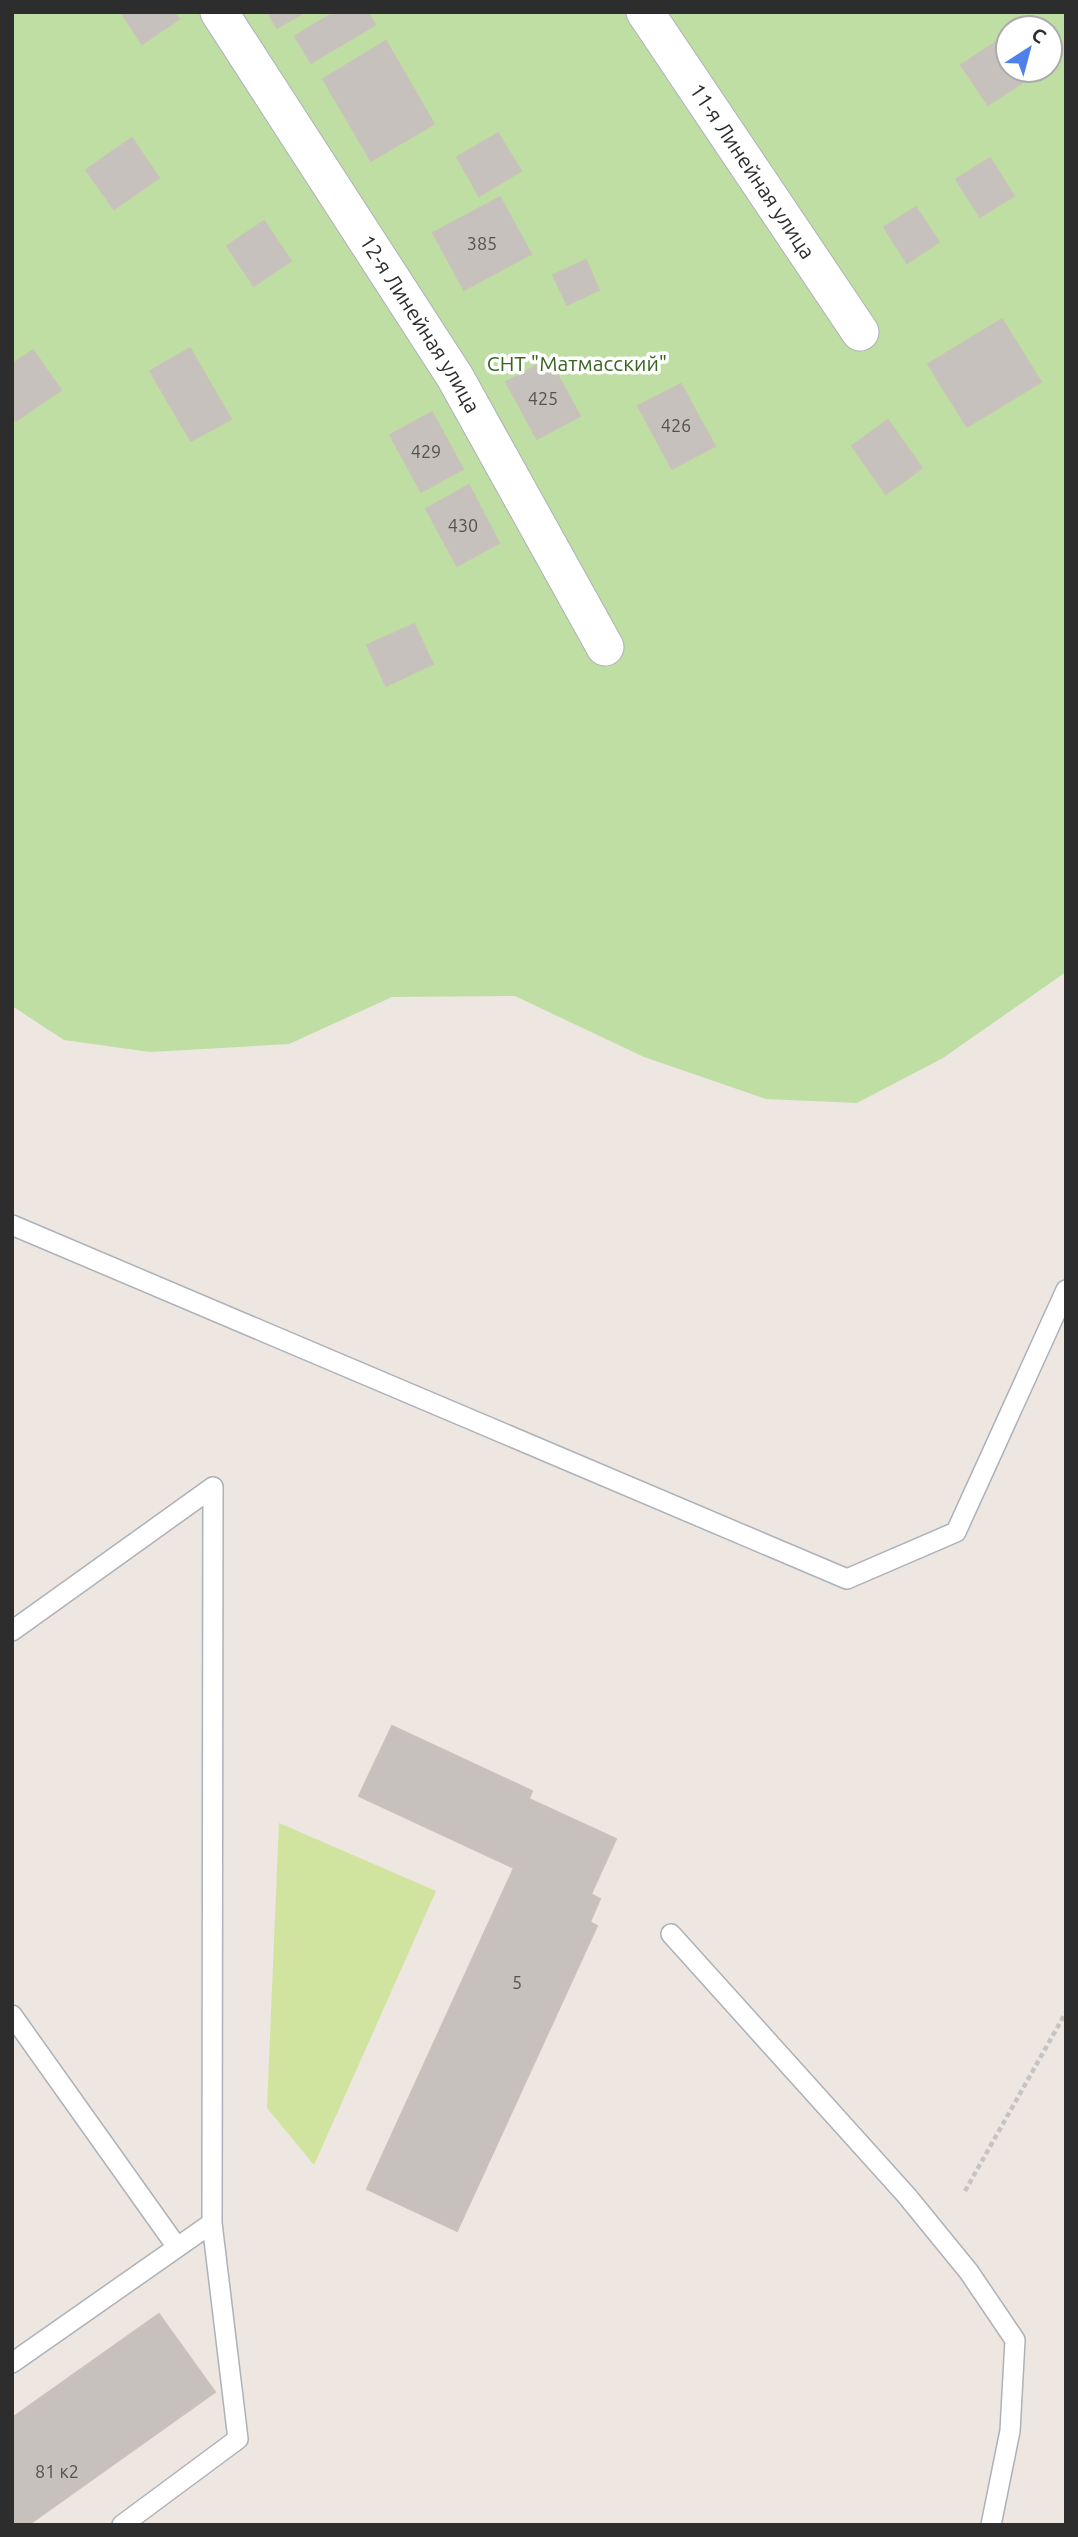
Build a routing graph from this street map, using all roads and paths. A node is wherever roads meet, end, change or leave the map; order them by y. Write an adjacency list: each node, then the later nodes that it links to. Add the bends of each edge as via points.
1 (219, 12): 4 (street, 12-я Линейная улица, via 455,377)
2 (645, 12): 3 (street, 11-я Линейная улица)
3 (860, 332)
4 (605, 647)
5 (12, 1225): 6 (lane, via 847,1579 957,1532)
6 (1066, 1290)
7 (12, 1631): 12 (lane, via 213,1487)
8 (671, 1934): 16 (lane, via 907,2196 969,2272 1015,2340 1010,2431)
9 (1066, 2012): 11 (path)
10 (12, 2015): 13 (lane)
11 (965, 2191)
12 (212, 2223): 13 (lane); 15 (lane, via 238,2439)
13 (177, 2247): 14 (lane)
14 (12, 2362)
15 (122, 2525)
16 (991, 2525)

